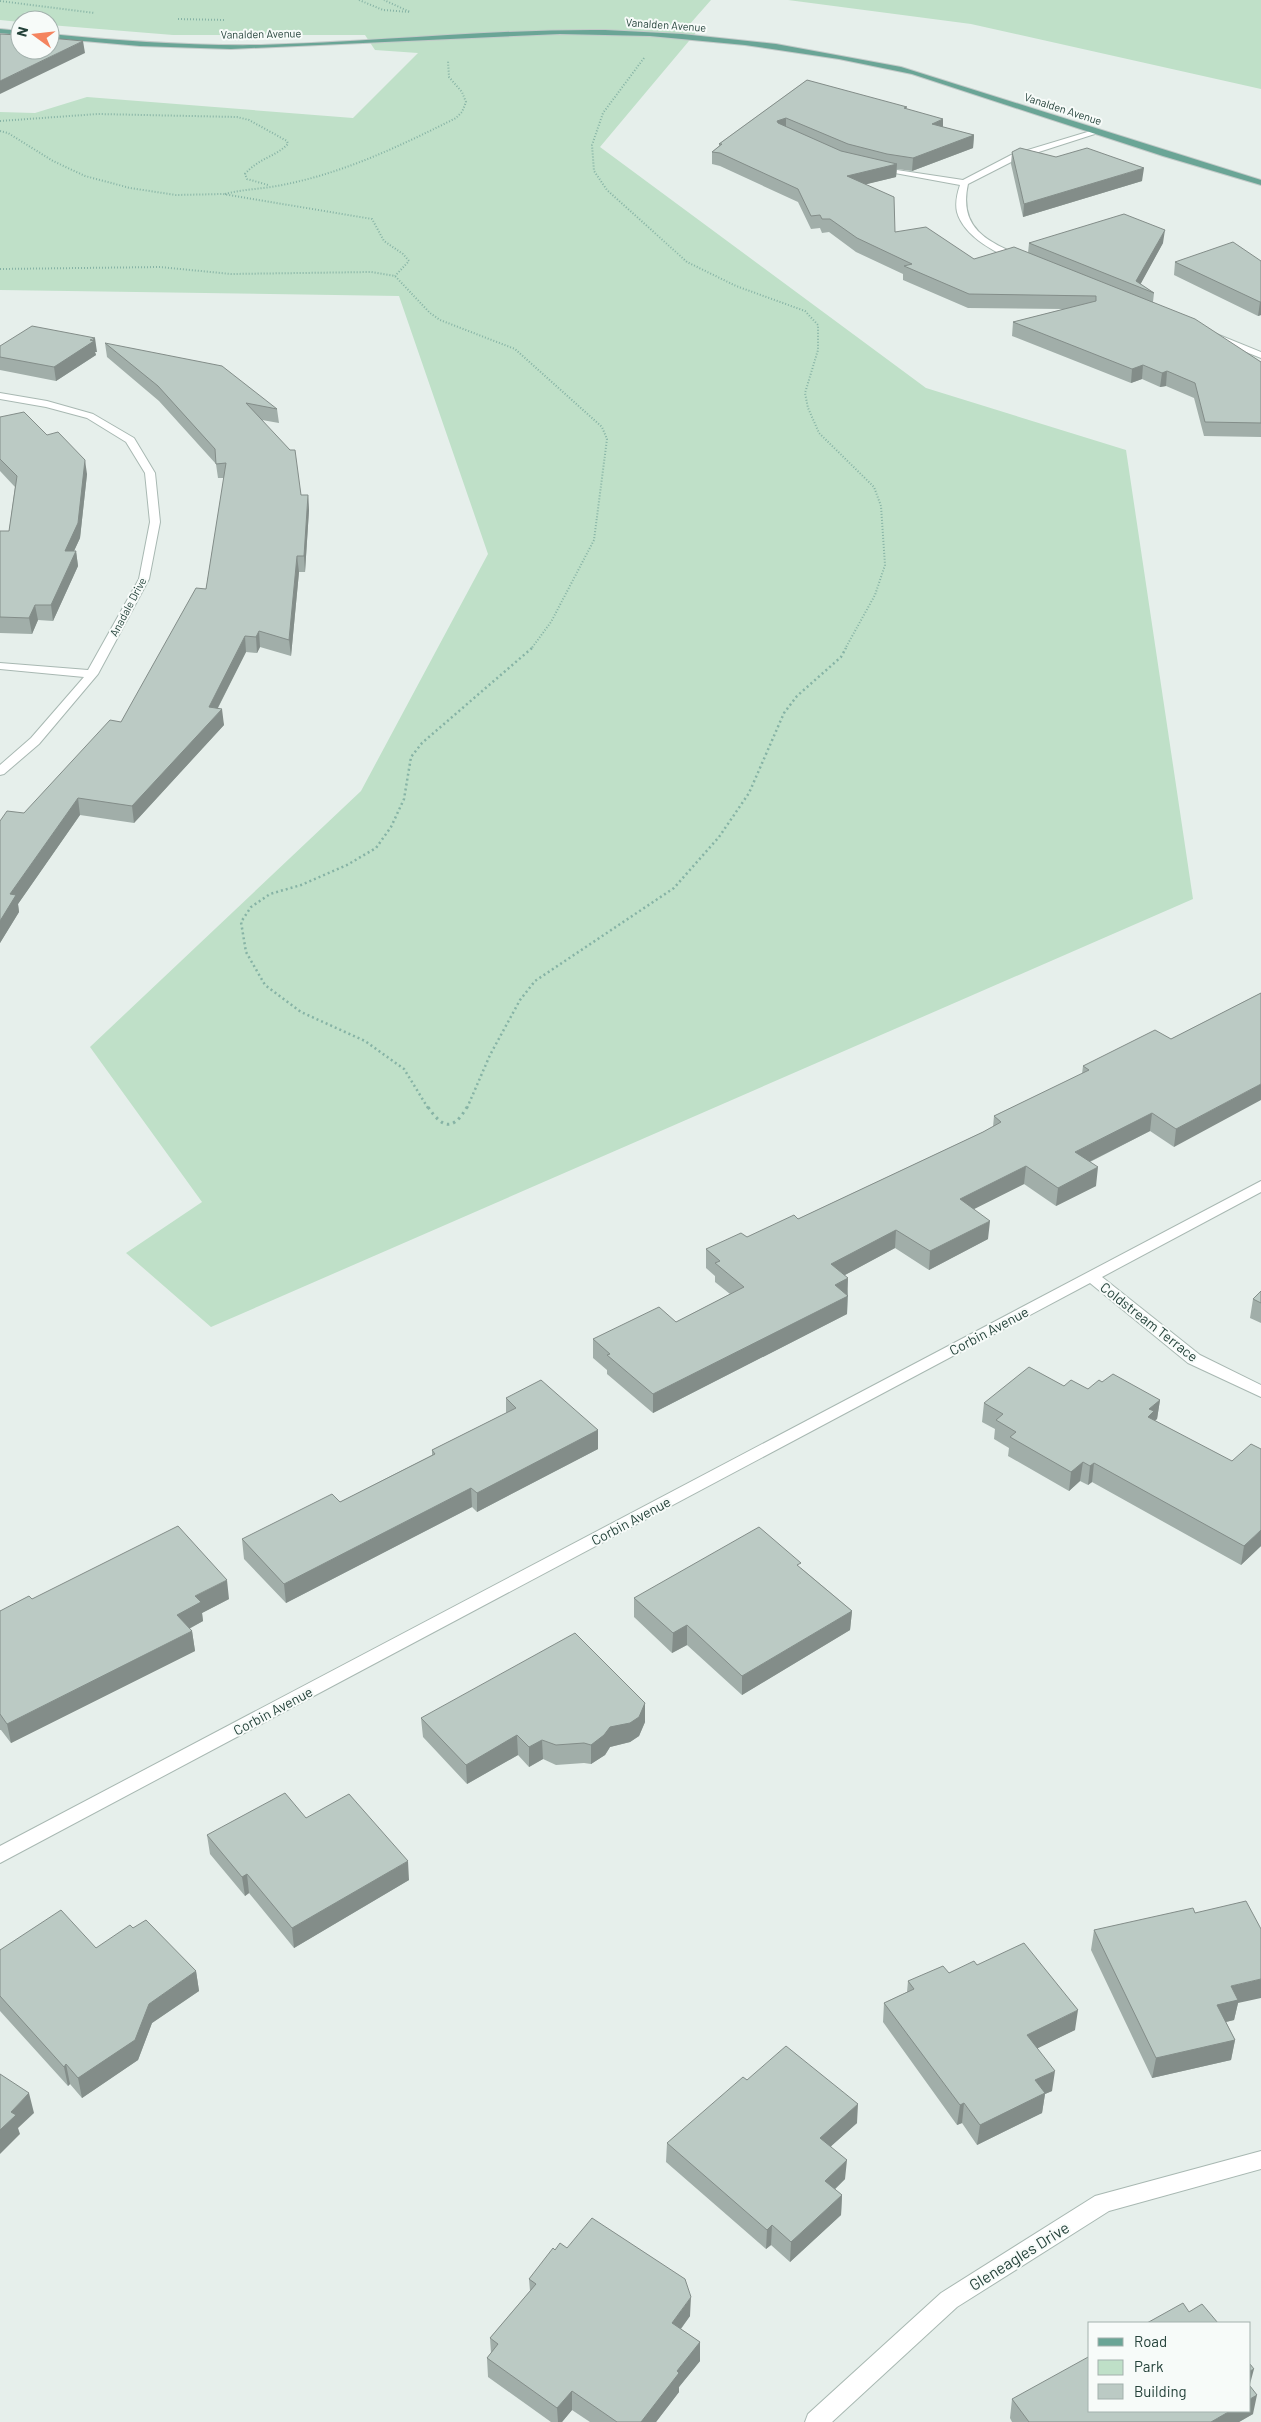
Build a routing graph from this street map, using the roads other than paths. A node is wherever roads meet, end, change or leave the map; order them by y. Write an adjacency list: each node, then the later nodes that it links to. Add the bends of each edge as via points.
1 (60, 37): 2 (main road, Vanalden Avenue, via 226,47 583,31 648,34 832,55 904,70)
2 (1097, 132): 4 (street, via 1014,157); 5 (main road, Vanalden Avenue)
3 (869, 167): 4 (street)
4 (964, 183): 6 (street, via 960,204 967,226 1004,252)
5 (1261, 183)
6 (1032, 263)
7 (1206, 333): 8 (street)
8 (1261, 354)
9 (0, 396): 11 (street, Anadale Drive, via 90,416 130,440 150,473 156,522 144,578)
10 (0, 666): 11 (street)
11 (92, 674): 12 (street, Anadale Drive, via 35,741)
12 (0, 771)
13 (1261, 1186): 14 (street, Corbin Avenue)
14 (1092, 1276): 15 (street, Coldstream Terrace, via 1194,1359); 16 (street, Corbin Avenue)
15 (1261, 1392)
16 (0, 1856)
17 (1261, 2160): 18 (street, Gleneagles Drive, via 1103,2203 950,2300)
18 (816, 2422)

